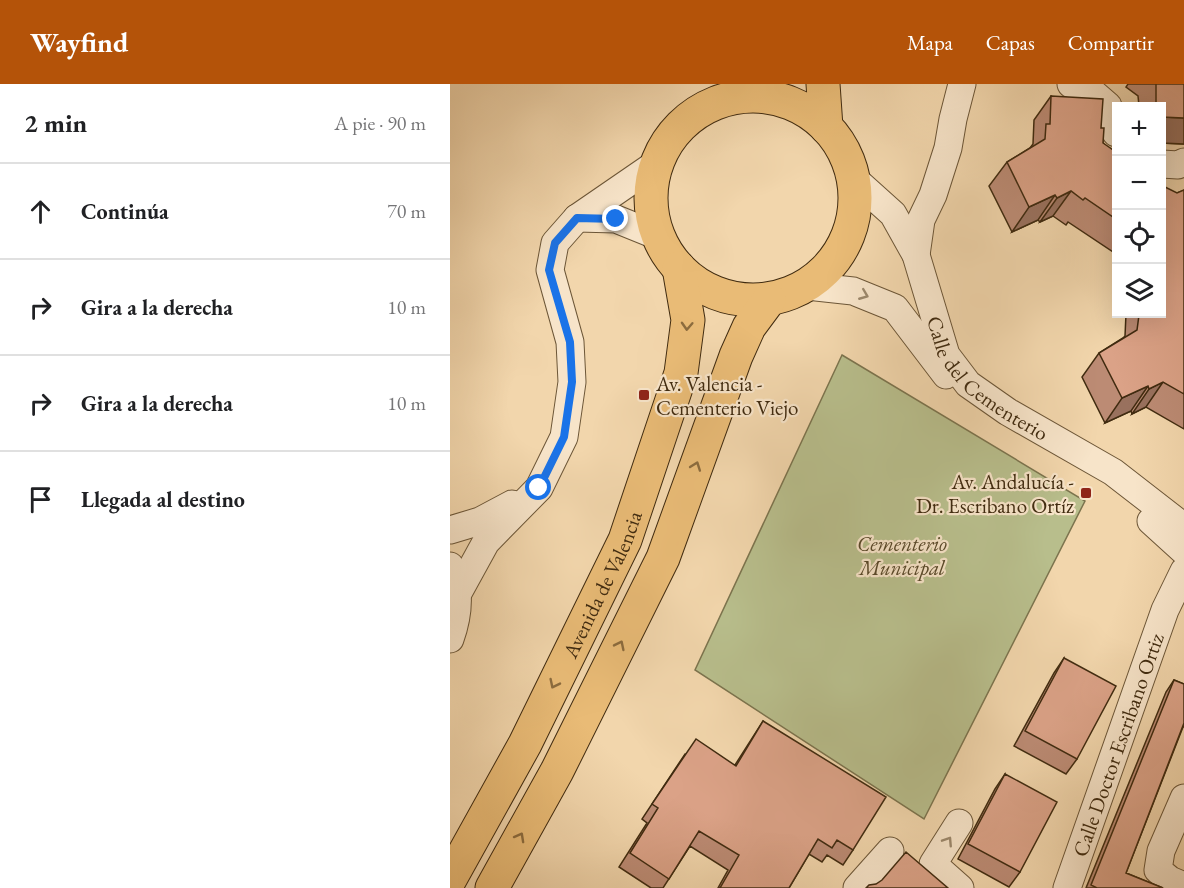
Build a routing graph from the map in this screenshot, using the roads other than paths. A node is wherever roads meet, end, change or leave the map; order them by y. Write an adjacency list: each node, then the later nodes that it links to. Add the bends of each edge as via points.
1 (824, 84): 6 (highway)
2 (962, 84): 11 (street)
3 (1071, 84): 5 (street, via 1092,92 1108,106)
4 (734, 91): 6 (highway, via 798,106); 8 (highway, via 690,119 674,134)
5 (1112, 120)
6 (826, 127): 10 (highway, via 844,150)
7 (1184, 162): 9 (street)
8 (657, 163): 13 (street); 14 (highway, via 651,200)
9 (1166, 164)
10 (854, 178): 12 (street, Calle del Cementerio); 17 (highway, via 855,209 847,239 831,266)
11 (933, 195): 12 (street, via 906,202); 15 (street, via 921,220)
12 (877, 200): 15 (street, Calle del Cementerio, via 892,214)
13 (577, 218): 14 (street, via 616,219); 19 (street, via 555,243 549,270 570,342 572,382 564,437)
14 (658, 236): 16 (highway)
15 (916, 255): 20 (street, Calle del Cementerio, via 946,355 968,384 1008,412 1113,472)
16 (679, 268): 18 (highway, via 715,292 736,299); 30 (highway, Avenida de Valencia, one-way to 30, via 688,320 681,374 625,540 525,744)
17 (807, 286): 18 (highway); 22 (street, Calle del Cementerio, one-way to 22, via 853,291 895,308 975,410 1129,502)
18 (769, 300): 32 (highway, Avenida de Valencia, one-way to 18, via 557,771 663,558 736,356 749,327)
19 (539, 488): 21 (street, via 480,522); 25 (street, via 486,542)
20 (1184, 527)
21 (450, 530)
22 (1184, 551)
23 (450, 566): 25 (street)
24 (1184, 571): 35 (street, Calle Doctor Escribano Ortiz, via 1164,610)
25 (458, 593): 26 (street, via 459,607)
26 (450, 639)
27 (1184, 798): 31 (street, via 1161,851 1158,870)
28 (959, 823): 34 (street, one-way to 28, via 933,864)
29 (890, 851): 33 (street)
30 (450, 879)
31 (1184, 886)
32 (492, 888)
33 (857, 888)
34 (960, 888)
35 (1067, 888)

